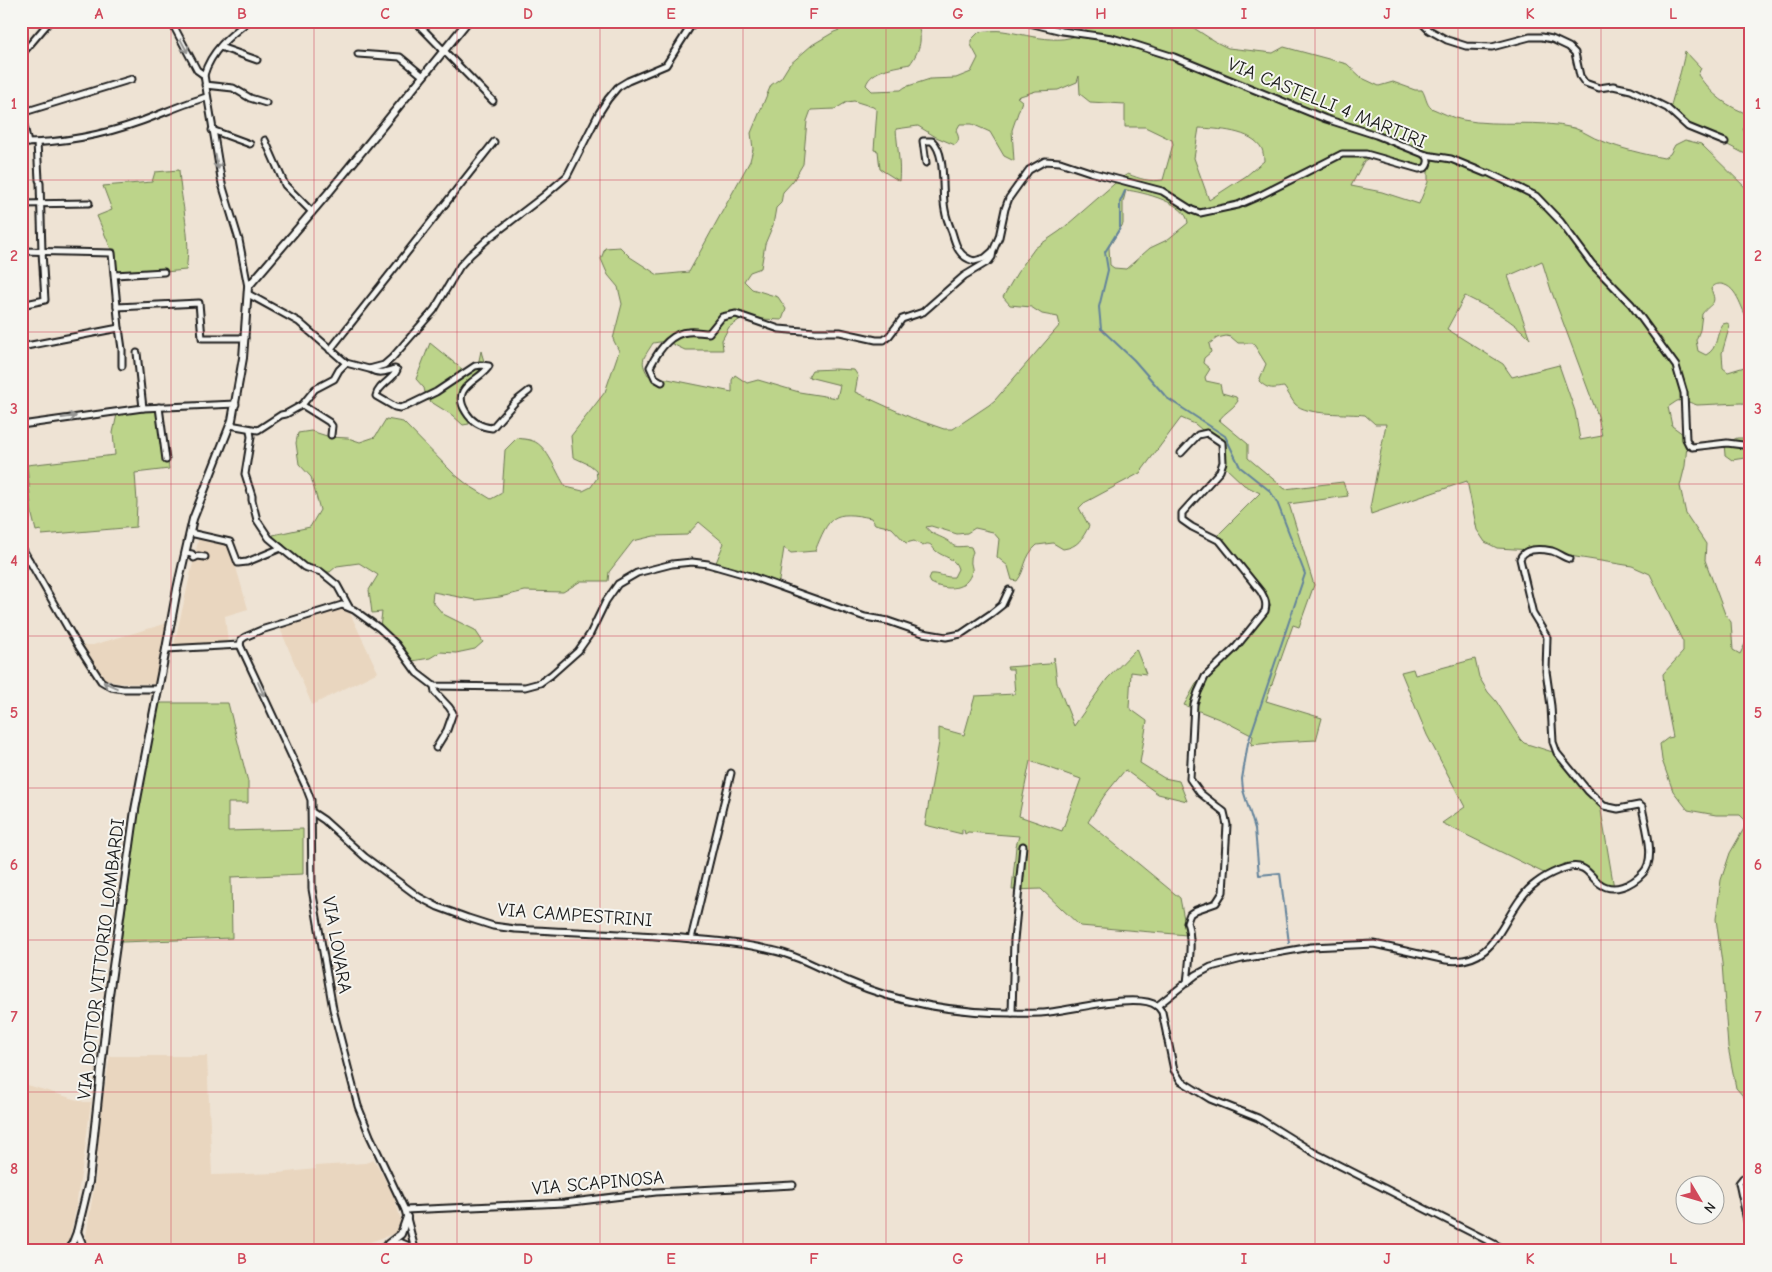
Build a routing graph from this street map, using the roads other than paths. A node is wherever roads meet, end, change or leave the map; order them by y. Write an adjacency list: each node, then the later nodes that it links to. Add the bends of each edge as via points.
1 (50, 21): 12 (street)
2 (171, 21): 14 (street, one-way to 14, via 197,70)
3 (249, 21): 9 (street)
4 (416, 21): 10 (street)
5 (468, 21): 10 (street)
6 (694, 21): 51 (street, via 666,65 618,87 608,99 567,176 479,246 460,266 434,310 392,358 384,365)
7 (1021, 21): 30 (street, VIA CASTELLI 4 MARTIRI, via 1112,38 1156,51 1284,104)
8 (1420, 22): 25 (street, via 1441,37 1466,46 1492,47 1530,37 1552,39 1575,53 1580,76 1585,83 1599,88 1613,86 1631,90 1667,108 1688,127)
9 (220, 47): 13 (street); 14 (street)
10 (444, 51): 15 (street); 19 (street)
11 (358, 54): 15 (street, via 400,58)
12 (21, 55)
13 (257, 60)
14 (204, 75): 17 (street)
15 (423, 76): 35 (street)
16 (132, 79): 21 (street)
17 (205, 85): 18 (street); 20 (street, via 234,88)
18 (207, 97): 22 (street); 28 (street, via 119,128 80,138)
19 (493, 101)
20 (266, 103)
21 (21, 113): 27 (street)
22 (212, 130): 29 (street); 41 (street, one-way to 41)
23 (265, 140): 35 (street, via 285,185)
24 (494, 142): 47 (street)
25 (1725, 142)
26 (21, 143): 27 (street)
27 (28, 143): 28 (street)
28 (37, 143): 34 (street)
29 (250, 144)
30 (1426, 155): 37 (street, VIA CASTELLI 4 MARTIRI, via 1428,164 1422,169 1366,154 1342,154 1261,195 1200,213 1158,190 1060,162 1045,161 1029,170 1009,198); 62 (street, via 1451,159 1536,196 1556,216 1592,264 1631,304 1676,366 1684,393 1689,446 1727,443)
31 (926, 163): 37 (street, via 923,141 937,146 944,209 958,251 974,261)
32 (89, 202): 34 (street)
33 (21, 204): 34 (street)
34 (40, 204): 38 (street)
35 (312, 212): 41 (street)
36 (21, 250): 38 (street)
37 (993, 251): 52 (street, via 989,261 964,276 923,312 902,319 884,340 840,332 779,329 730,314 720,318 708,332 685,332 669,342 650,367 655,378)
38 (42, 252): 40 (street, via 112,253); 42 (street, via 45,300)
39 (164, 272): 40 (street)
40 (115, 275): 43 (street)
41 (248, 290): 45 (street, VIA DOTTOR VITTORIO LOMBARDI); 47 (street, via 299,322)
42 (21, 306)
43 (117, 307): 44 (street); 45 (street, via 199,304 202,338)
44 (119, 328): 46 (street); 50 (street)
45 (244, 338): 54 (street, VIA DOTTOR VITTORIO LOMBARDI)
46 (21, 347)
47 (330, 350): 49 (street)
48 (137, 354): 57 (street)
49 (346, 363): 51 (street); 55 (street, via 334,379 315,389)
50 (122, 366)
51 (370, 368): 53 (street, via 382,373 397,370 376,396 400,408 436,392 475,366 490,366 469,383 463,394 462,406 481,427 492,428)
52 (662, 382)
53 (529, 391)
54 (236, 404): 56 (street); 59 (street, VIA DOTTOR VITTORIO LOMBARDI)
55 (302, 405): 60 (street, via 258,430); 61 (street, via 329,422)
56 (159, 407): 57 (street); 64 (street)
57 (144, 408): 58 (street, one-way to 57)
58 (21, 425)
59 (230, 425): 60 (street); 65 (street, VIA DOTTOR VITTORIO LOMBARDI)
60 (250, 430): 67 (street, via 244,474 257,520 269,538)
61 (331, 435)
62 (1751, 446)
63 (1181, 453): 84 (street, via 1198,435 1207,433 1222,443 1220,471 1182,513 1182,520 1220,541 1261,592 1266,606 1236,647 1206,677 1194,704 1190,779 1200,794 1224,812 1228,825 1223,892 1216,903 1190,914 1187,922 1190,944)
64 (166, 460)
65 (190, 534): 67 (street, via 230,542 237,562 241,564); 68 (street, VIA DOTTOR VITTORIO LOMBARDI)
66 (21, 546): 71 (street)
67 (281, 548): 74 (street, via 304,567 320,572 337,585)
68 (189, 554): 69 (street, via 196,552 198,556); 76 (street, VIA DOTTOR VITTORIO LOMBARDI, via 176,589)
69 (205, 557)
70 (1570, 559): 84 (street, via 1552,551 1535,550 1526,552 1520,559 1533,614 1547,637 1546,671 1553,742 1560,758 1604,806 1618,809 1642,807 1649,850 1644,873 1629,884 1613,888 1601,885 1579,867 1554,872 1526,892 1496,938 1467,960 1446,960 1374,944 1311,948 1211,967)
71 (29, 560): 72 (street); 78 (street, one-way to 71, via 123,690 101,681 76,644)
72 (21, 563)
73 (1009, 590): 77 (street, via 1002,605 992,613 960,634 946,636 865,617 708,564 685,562 644,571 618,584 578,650 540,683 525,687)
74 (349, 607): 75 (street, via 335,606 261,630 245,637); 77 (street, via 390,638 417,673)
75 (240, 645): 76 (street); 81 (street, VIA LOVARA, one-way to 81, via 306,787)
76 (166, 649): 78 (street, VIA DOTTOR VITTORIO LOMBARDI)
77 (434, 686): 79 (street, via 435,692 453,713)
78 (158, 690): 90 (street, VIA DOTTOR VITTORIO LOMBARDI, via 134,819 109,995 89,1182)
79 (436, 748)
80 (731, 773): 83 (street)
81 (312, 812): 83 (street, VIA CAMPESTRINI, via 418,897 468,918 515,929); 89 (street, VIA LOVARA, via 312,890 333,1009 358,1106)
82 (1022, 846): 86 (street)
83 (691, 939): 86 (street, VIA CAMPESTRINI, via 770,949 794,956 848,981 919,1004)
84 (1187, 984): 85 (street)
85 (1157, 1006): 86 (street, VIA CAMPESTRINI, via 1140,1000 1044,1013); 97 (street, via 1165,1022 1174,1070 1181,1081 1214,1102 1258,1118 1313,1152)
86 (1012, 1013)
87 (1751, 1178): 91 (street, via 1743,1178 1739,1183)
88 (793, 1184): 89 (street, VIA SCAPINOSA, via 656,1192 564,1204)
89 (406, 1213): 93 (street, via 401,1234); 94 (street, VIA LOVARA)
90 (77, 1232): 92 (street, VIA DOTTOR VITTORIO LOMBARDI); 95 (street)
91 (1751, 1239)
92 (69, 1250): 95 (street, via 78,1248)
93 (384, 1250): 94 (street, via 401,1243); 96 (street)
94 (414, 1250)
95 (85, 1251)
96 (341, 1251)
97 (1508, 1251)

